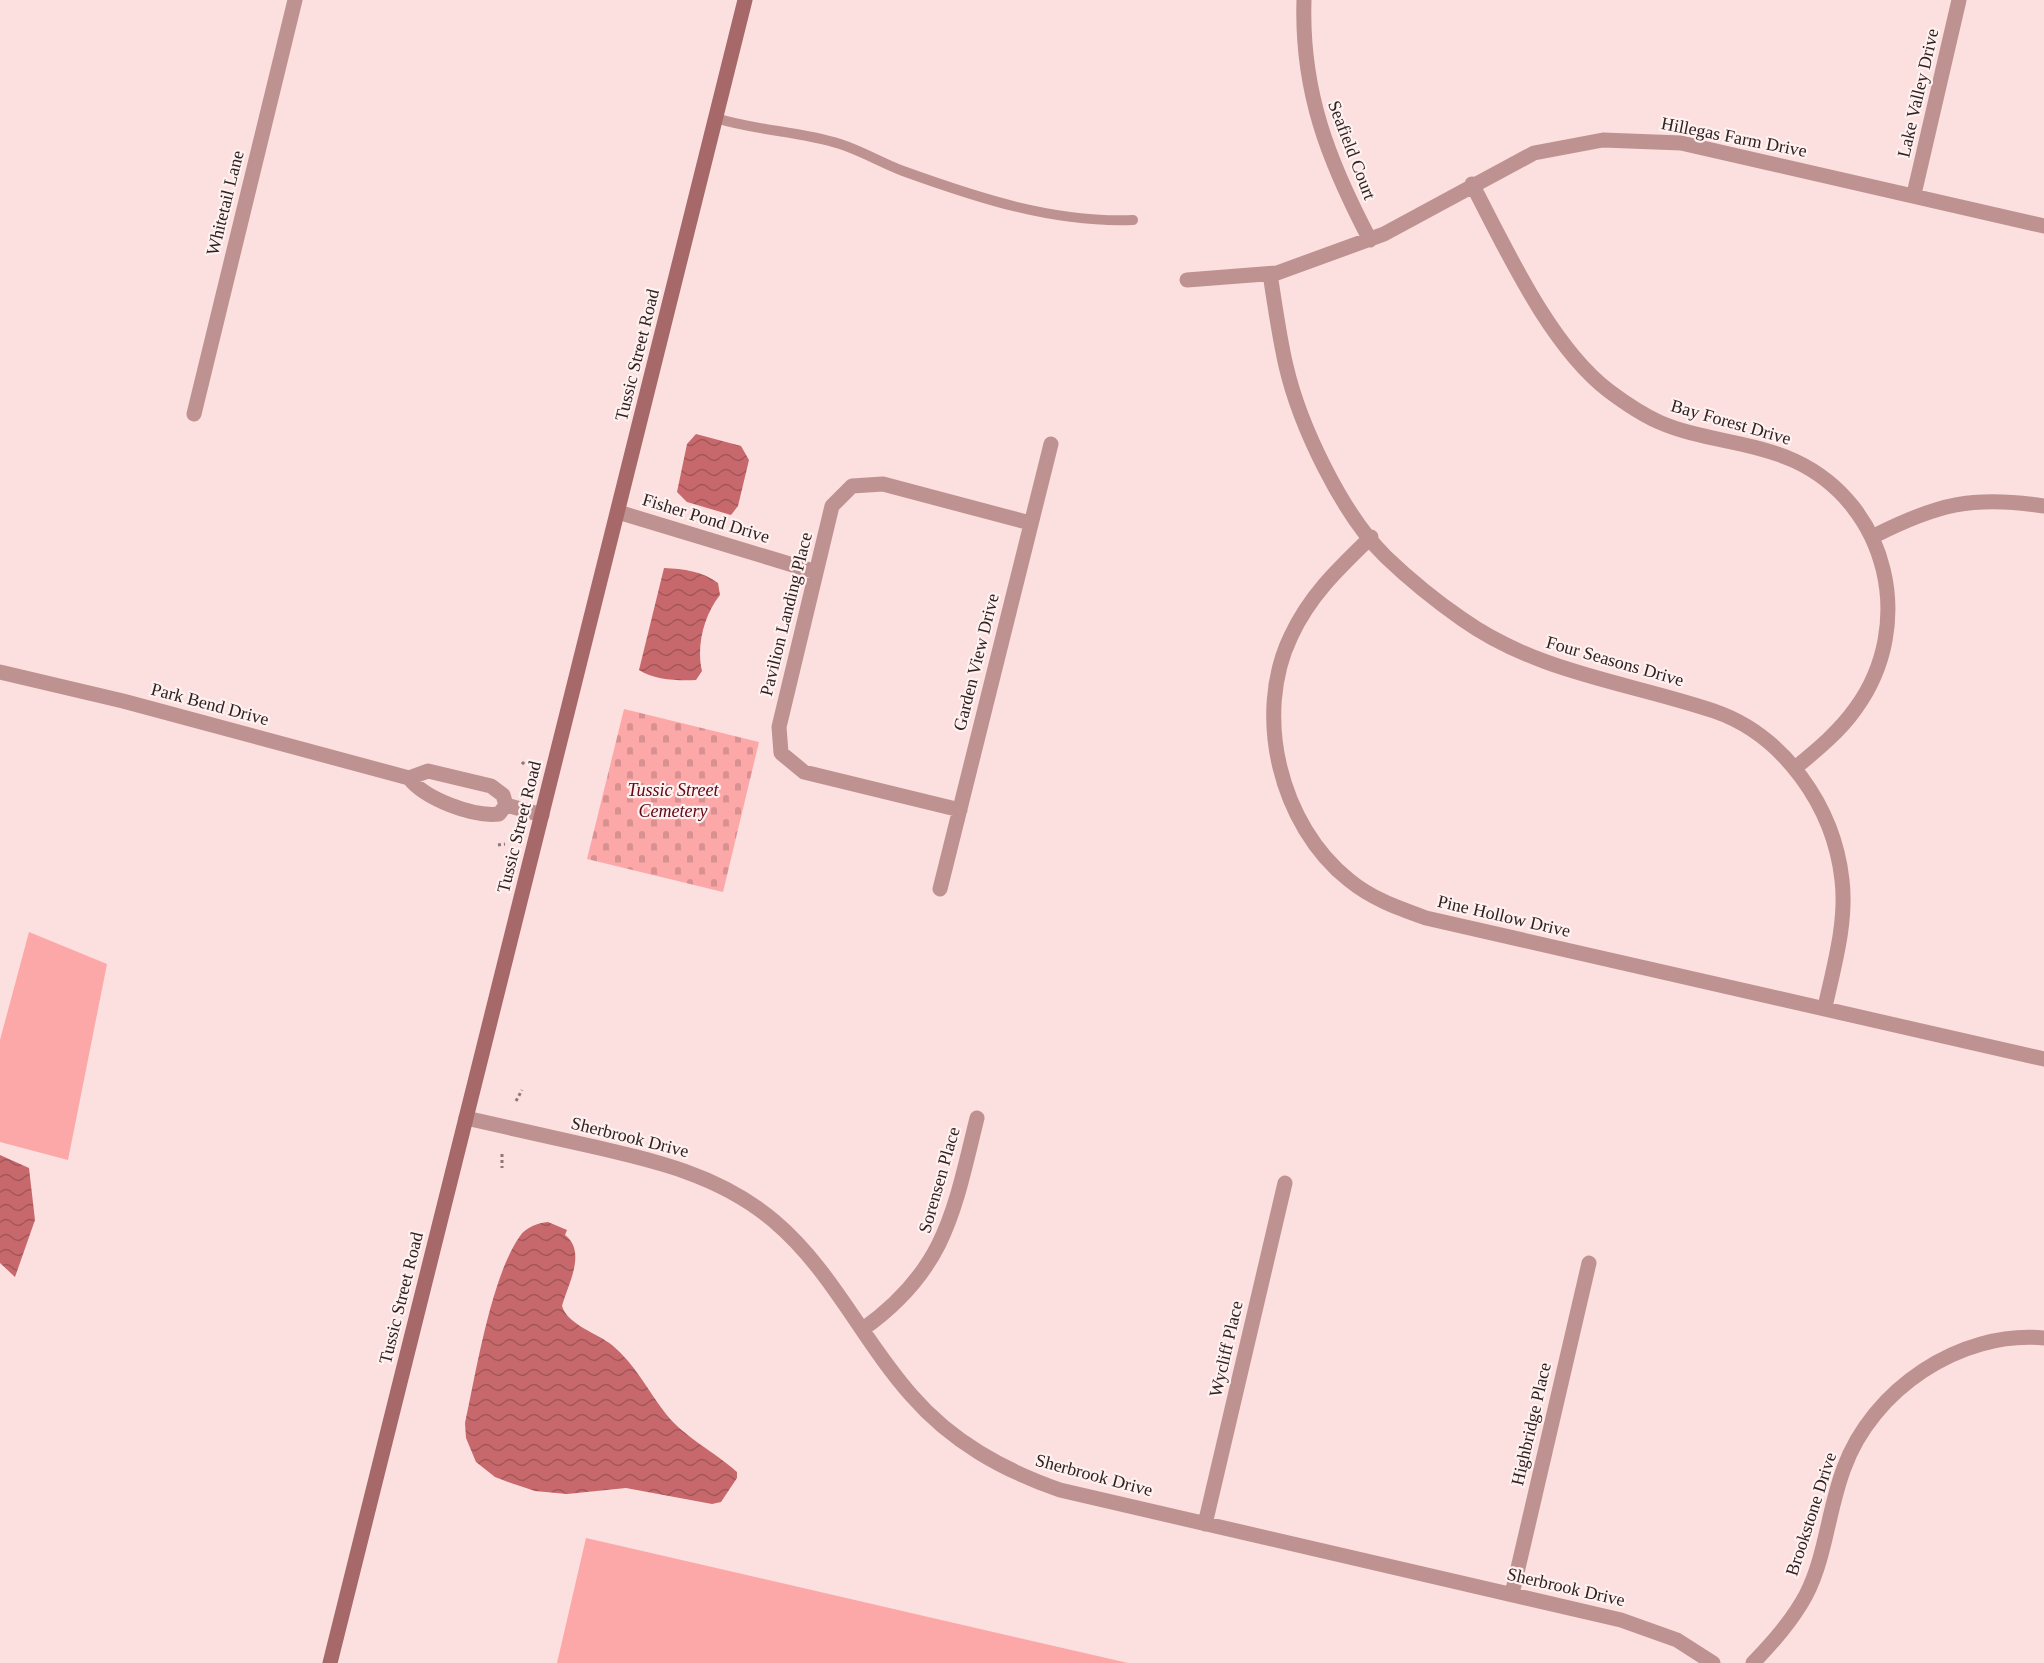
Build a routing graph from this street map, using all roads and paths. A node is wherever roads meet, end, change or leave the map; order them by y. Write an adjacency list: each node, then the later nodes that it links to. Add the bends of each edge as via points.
1 (295, 0): 13 (street, Whitetail Lane)
2 (746, 0): 5 (main road, Tussic Street Road)
3 (1304, 0): 10 (street, Seafield Court, via 1303,33 1310,96 1352,206)
4 (1959, 0): 7 (street, Lake Valley Drive)
5 (716, 118): 8 (lane, via 817,137 903,171 1044,215); 16 (main road, Tussic Street Road)
6 (1472, 184): 7 (street, Hillegas Farm Drive, via 1534,153 1603,140 1635,139 1681,142); 10 (street, Hillegas Farm Drive); 18 (street, Bay Forest Drive, via 1548,321 1586,371 1636,410 1661,423 1796,462 1838,491)
7 (1914, 194): 9 (street, Hillegas Farm Drive)
8 (1133, 220)
9 (2044, 226)
10 (1370, 240): 11 (street, Hillegas Farm Drive)
11 (1270, 274): 12 (street, Hillegas Farm Drive); 19 (street, Four Seasons Drive, via 1286,367 1300,411 1340,492)
12 (1187, 280)
13 (194, 414)
14 (1051, 444): 17 (street, Garden View Drive)
15 (2044, 506): 18 (street, via 2004,500 1952,504 1905,520)
16 (618, 512): 20 (street, Fisher Pond Drive); 28 (main road, Tussic Street Road)
17 (1030, 523): 20 (street, Pavilion Landing Place, via 883,484 852,486 832,506); 27 (street, Garden View Drive)
18 (1874, 536): 24 (street, Bay Forest Drive, via 1887,591 1886,643 1880,661 1856,708)
19 (1371, 537): 24 (street, Four Seasons Drive, via 1385,556 1462,620 1497,640 1581,676 1716,712 1763,739); 32 (street, Pine Hollow Drive, via 1320,586 1306,606 1290,638 1275,692 1276,754 1284,782 1292,807 1326,858 1367,893 1426,918)
20 (816, 572): 27 (street, Pavilion Landing Place, via 779,727 781,753 804,772)
21 (0, 672): 25 (street, Park Bend Drive)
22 (522, 762): 23 (path)
23 (526, 766)
24 (1795, 768): 32 (street, Four Seasons Drive, via 1820,809 1834,844 1842,880 1838,946)
25 (409, 778): 26 (street, Park Bend Drive, via 428,771 491,786 503,795); 26 (street, Park Bend Drive, via 429,797 487,815 499,814)
26 (506, 805): 28 (street)
27 (960, 810): 31 (street, Garden View Drive)
28 (542, 815): 36 (main road, Tussic Street Road)
29 (505, 844): 30 (path)
30 (498, 845)
31 (940, 889)
32 (1825, 1007): 33 (street, Pine Hollow Drive)
33 (2044, 1059)
34 (522, 1090): 35 (path)
35 (516, 1101)
36 (466, 1118): 42 (street, Sherbrook Drive, via 657,1161 713,1182 773,1220 801,1246); 46 (main road, Tussic Street Road)
37 (976, 1118): 42 (street, Sorensen Place, via 953,1213 942,1241 909,1291)
38 (502, 1154): 39 (path)
39 (502, 1168)
40 (1285, 1183): 44 (street, Wycliff Place)
41 (1589, 1263): 45 (street, Highbridge Place)
42 (863, 1329): 44 (street, Sherbrook Drive, via 911,1395 933,1418 995,1463 1060,1490)
43 (2044, 1338): 48 (street, Brookstone Drive, via 2007,1339 1948,1357 1897,1390 1875,1414 1844,1466 1818,1566 1806,1594 1790,1621)
44 (1205, 1524): 45 (street, Sherbrook Drive)
45 (1512, 1594): 47 (street, Sherbrook Drive, via 1646,1627 1677,1640)
46 (330, 1663)
47 (1713, 1663)
48 (1753, 1663)

